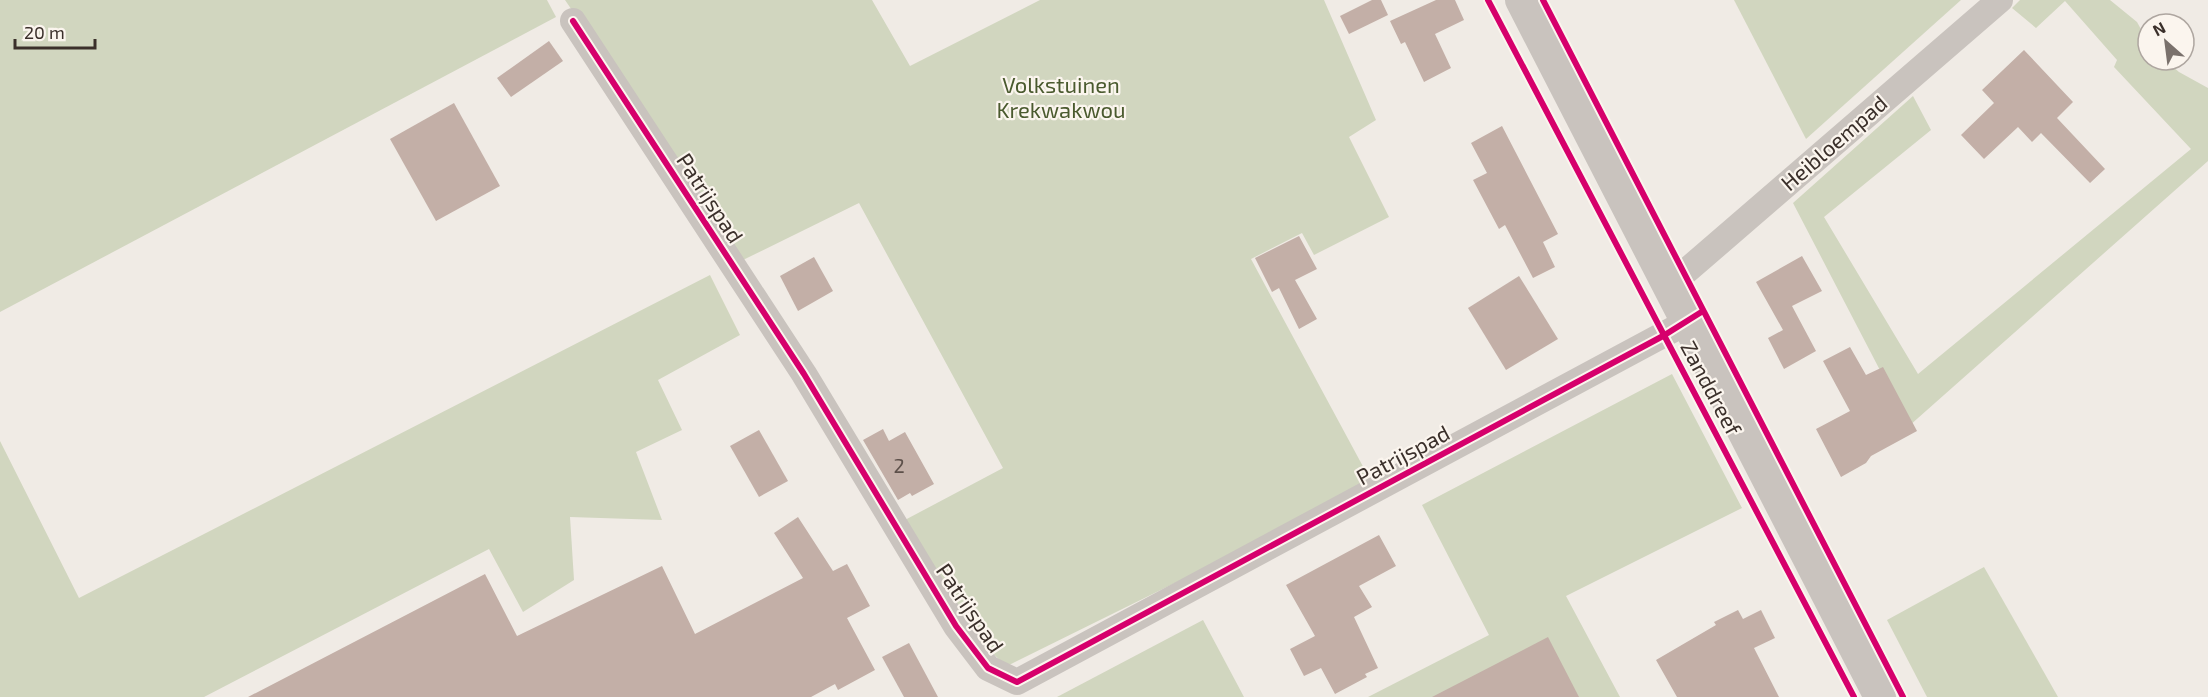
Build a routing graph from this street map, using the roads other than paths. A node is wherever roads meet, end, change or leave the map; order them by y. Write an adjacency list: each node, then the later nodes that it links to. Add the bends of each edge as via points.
1 (1521, 0): 4 (street, Zanddreef)
2 (2000, 0): 4 (street, Heibloempad)
3 (573, 21): 5 (street, Patrijspad, via 804,374 956,626 988,668 1017,682)
4 (1669, 286): 5 (street, Zanddreef)
5 (1687, 322): 6 (street, Zanddreef)
6 (1880, 697)

